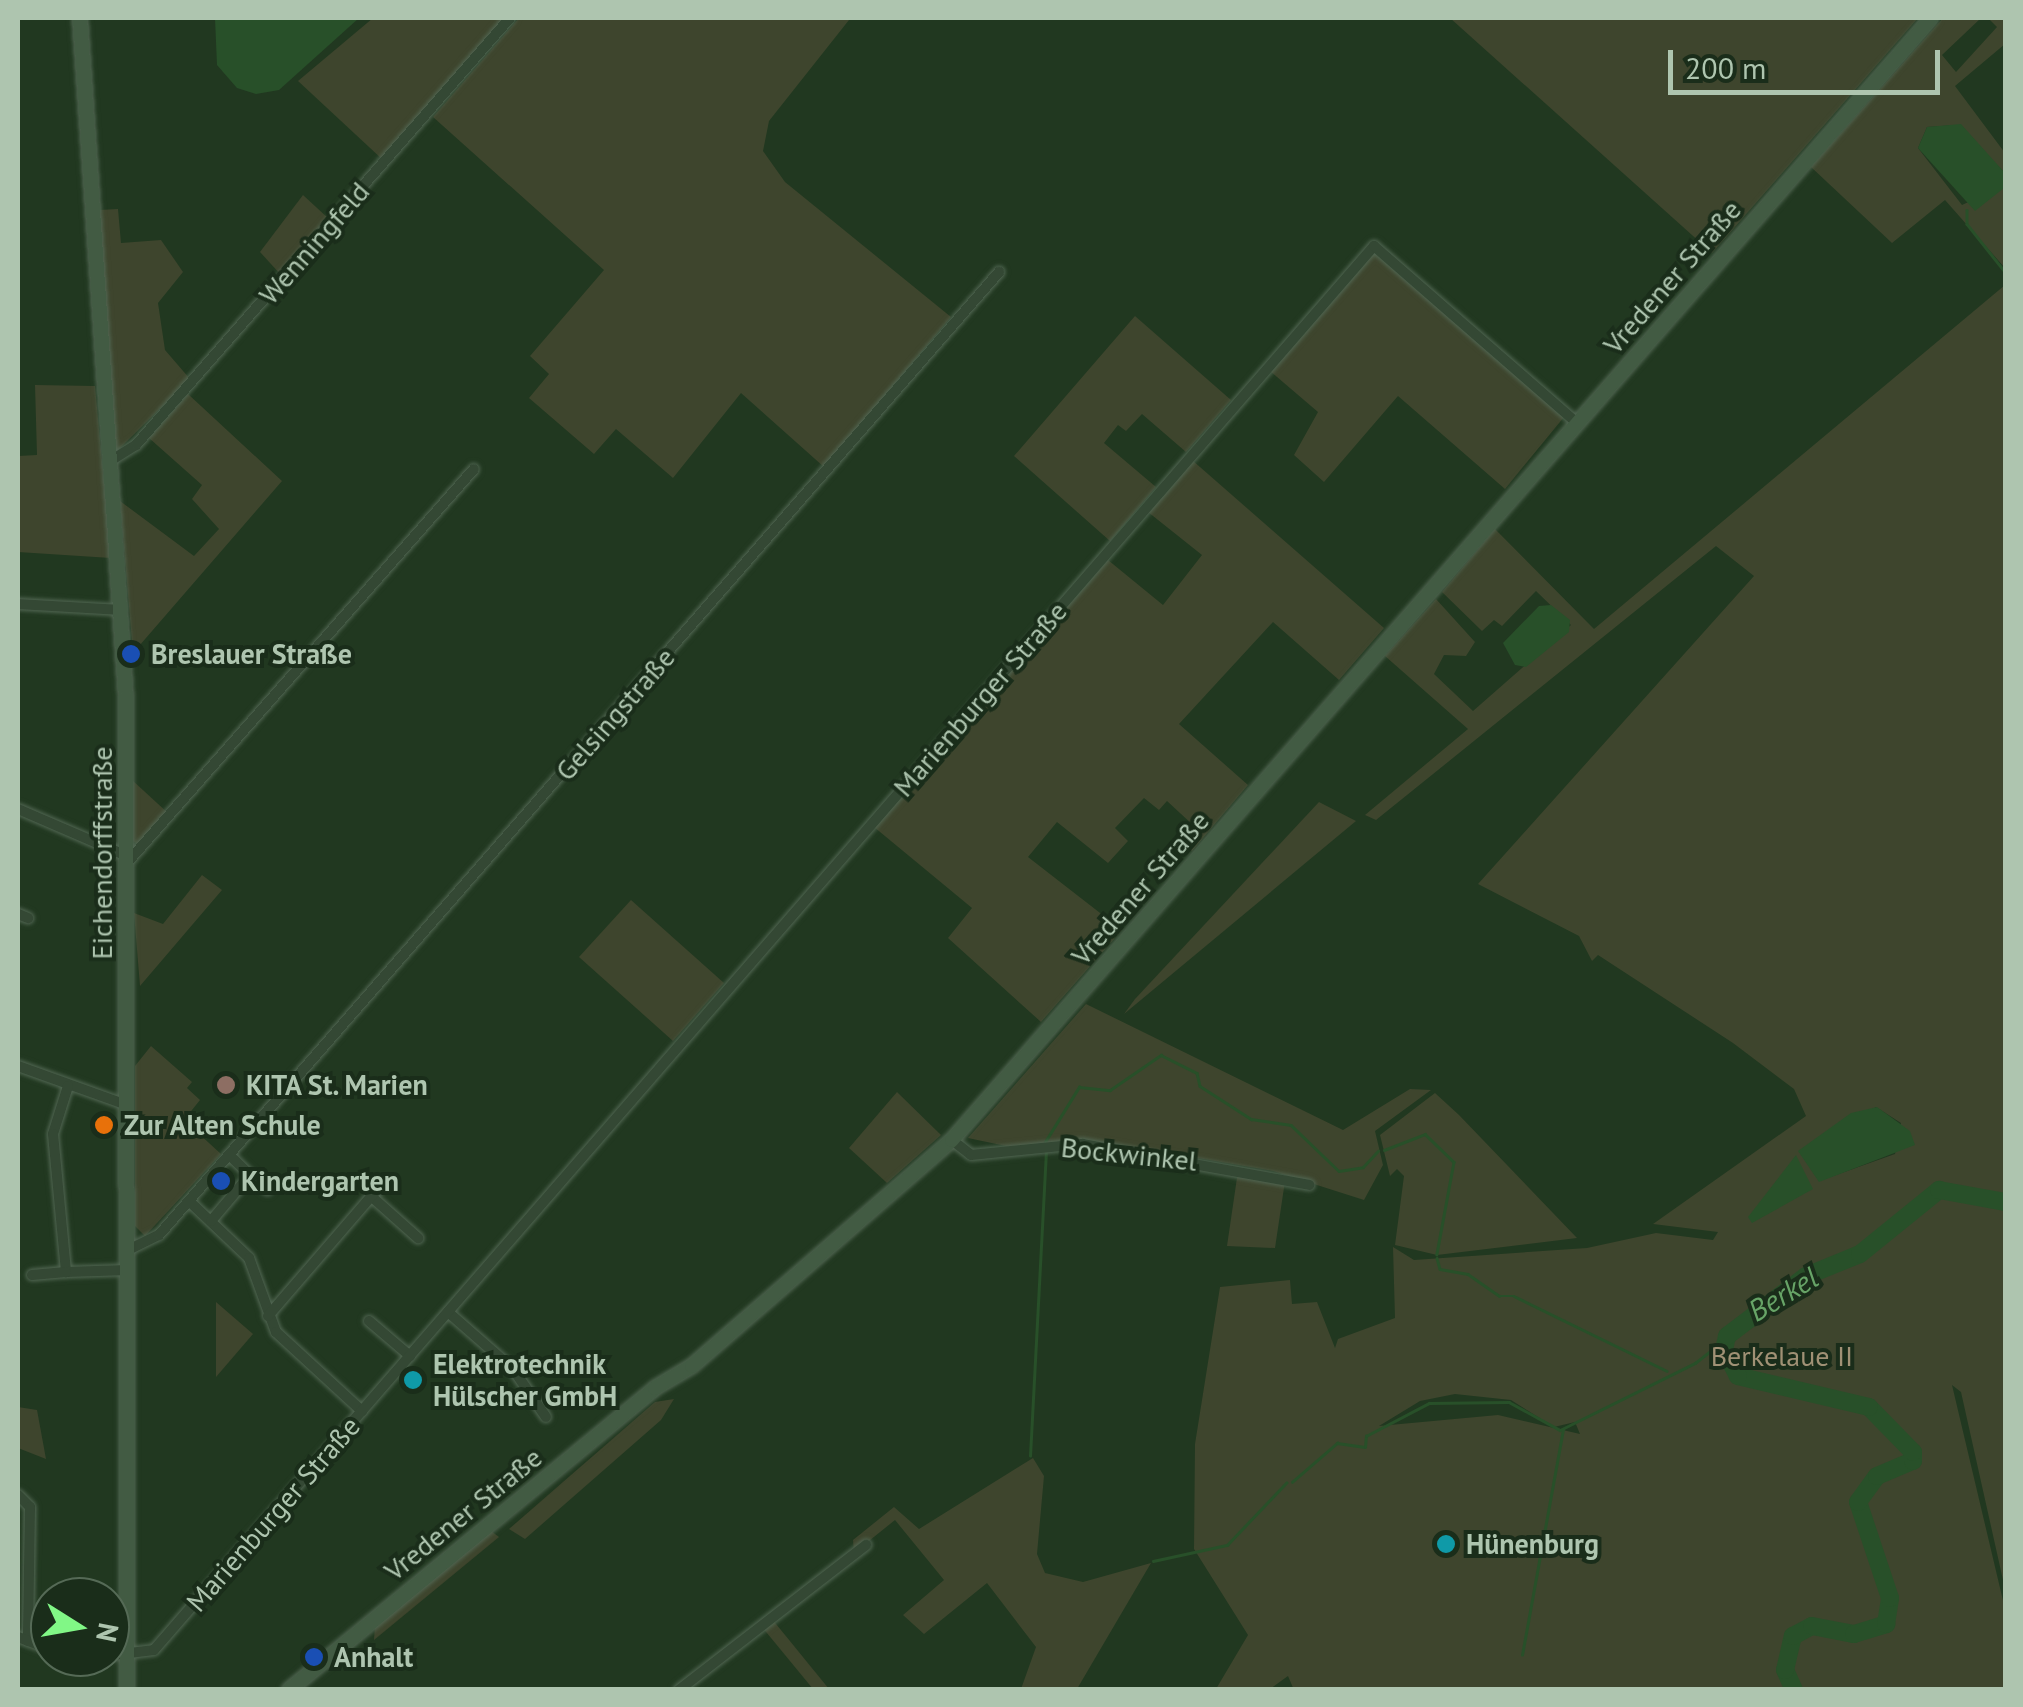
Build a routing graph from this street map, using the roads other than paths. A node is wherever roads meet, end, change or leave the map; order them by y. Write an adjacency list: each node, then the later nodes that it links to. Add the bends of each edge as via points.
1 (80, 18): 6 (street, Eichendorffstraße)
2 (510, 18): 6 (street, Wenningfeld, via 136,445)
3 (1932, 18): 5 (street, Vredener Straße)
4 (999, 272): 16 (street, Gelsingstraße)
5 (1577, 423): 15 (street, Vredener Straße); 29 (street, Marienburger Straße, via 1374,246)
6 (110, 461): 9 (street, Eichendorffstraße)
7 (474, 469): 11 (street)
8 (18, 604): 9 (street)
9 (121, 610): 11 (street, Eichendorffstraße)
10 (18, 809): 11 (street)
11 (127, 860): 14 (street, Eichendorffstraße)
12 (18, 1066): 13 (street)
13 (68, 1086): 14 (street); 27 (street, via 53,1134)
14 (127, 1106): 25 (street, Eichendorffstraße)
15 (952, 1140): 19 (street, Bockwinkel, via 970,1155 1082,1144); 40 (street, Vredener Straße, via 692,1366 655,1388)
16 (229, 1155): 17 (street); 22 (street, Gelsingstraße)
17 (250, 1175): 20 (street); 23 (street)
18 (383, 1183): 21 (street)
19 (1309, 1184)
20 (268, 1190)
21 (372, 1197): 24 (street); 30 (street)
22 (188, 1201): 23 (street); 25 (street, Gelsingstraße, via 149,1244)
23 (211, 1220): 30 (street, via 248,1258)
24 (418, 1238)
25 (128, 1250): 26 (street, Eichendorffstraße)
26 (128, 1270): 27 (street); 37 (street, Eichendorffstraße)
27 (66, 1272): 28 (street)
28 (32, 1276)
29 (448, 1312): 32 (street, Marienburger Straße); 34 (street, via 512,1369)
30 (268, 1316): 33 (street)
31 (369, 1321): 32 (street)
32 (410, 1356): 33 (street, Marienburger Straße)
33 (362, 1411): 39 (street, Marienburger Straße, via 154,1650)
34 (546, 1417)
35 (18, 1495): 38 (street, via 30,1507)
36 (866, 1545): 41 (street)
37 (127, 1577)
38 (22, 1639)
39 (130, 1655)
40 (289, 1690)
41 (679, 1690)

